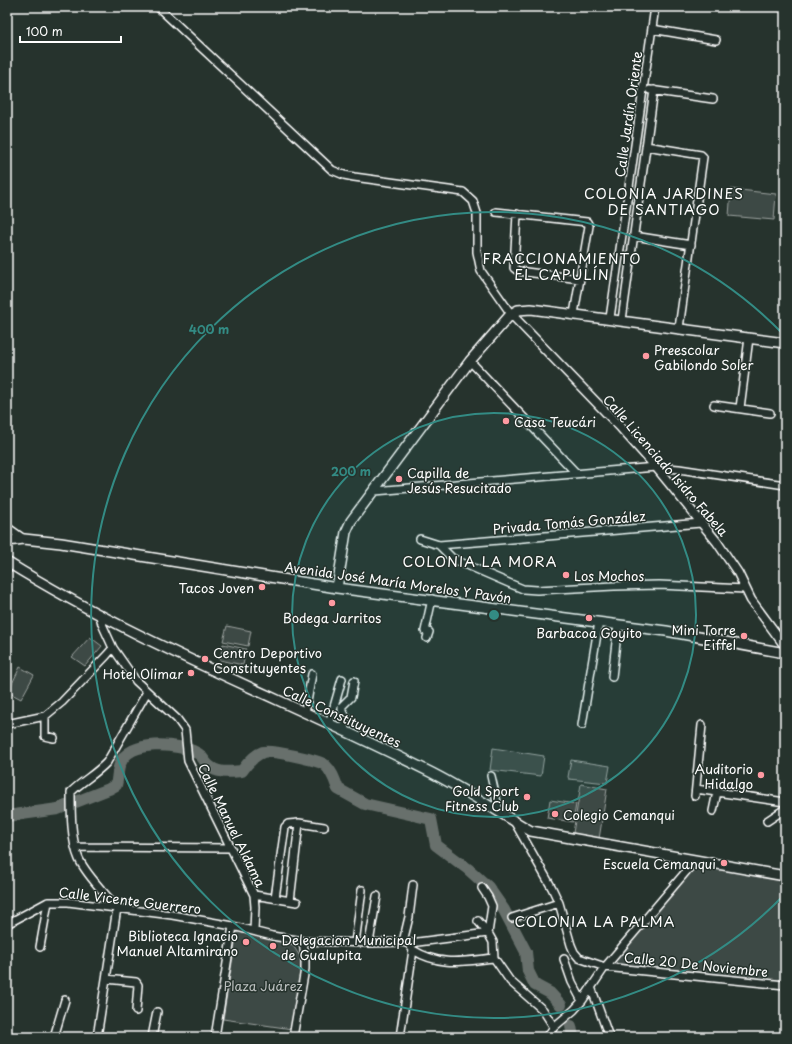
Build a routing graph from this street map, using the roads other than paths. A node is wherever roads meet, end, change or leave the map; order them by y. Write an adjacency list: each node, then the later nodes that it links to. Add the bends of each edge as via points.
1 (158, 7): 16 (street, via 332,170 349,176 463,192 473,201 477,213 477,252 480,271)
2 (655, 7): 3 (street, Calle Jardín Oriente)
3 (652, 29): 4 (street); 5 (street, Calle Jardín Oriente)
4 (716, 40)
5 (644, 89): 6 (street); 13 (street, Calle Jardín Oriente)
6 (654, 90): 7 (street); 8 (street)
7 (713, 99)
8 (646, 146): 11 (street); 12 (street, via 703,157)
9 (496, 212): 10 (street)
10 (517, 214): 15 (street, via 514,268 518,271); 15 (street, via 587,222)
11 (634, 236): 12 (street); 14 (street)
12 (691, 245): 20 (street)
13 (618, 266): 14 (street); 18 (street, Calle Jardín Oriente)
14 (629, 268): 19 (street)
15 (580, 279): 17 (street)
16 (512, 314): 17 (main road, via 518,310 531,309); 23 (main road); 27 (street, Calle Licenciado Isidro Fabela)
17 (574, 314): 18 (main road)
18 (610, 318): 19 (main road)
19 (622, 320): 20 (main road)
20 (680, 328): 21 (main road)
21 (749, 338): 22 (main road); 25 (street)
22 (785, 343)
23 (470, 361): 28 (street); 30 (main road)
24 (714, 405): 25 (street)
25 (740, 408): 26 (street)
26 (770, 413)
27 (656, 467): 28 (street); 29 (street); 31 (street, Calle Licenciado Isidro Fabela)
28 (576, 473): 30 (street)
29 (785, 485)
30 (375, 491): 38 (main road, via 357,512 346,532)
31 (701, 523): 36 (street, Privada Tomás González); 39 (street, Calle Licenciado Isidro Fabela, via 728,558)
32 (7, 527): 33 (street)
33 (24, 539): 35 (main road, Avenida José María Morelos Y Pavón); 38 (main road, Avenida José María Morelos Y Pavón)
34 (420, 539): 36 (street)
35 (7, 541)
36 (439, 546): 39 (street, via 452,558 523,589 659,585)
37 (7, 562): 41 (main road, Calle Constituyentes)
38 (337, 588): 40 (main road, Avenida José María Morelos Y Pavón)
39 (745, 588): 45 (street, Calle Licenciado Isidro Fabela, via 750,600)
40 (432, 599): 42 (main road, Avenida José María Morelos Y Pavón); 44 (street)
41 (100, 616): 46 (street, Calle Manuel Aldama); 53 (main road, Calle Constituyentes)
42 (599, 622): 43 (main road, Avenida José María Morelos Y Pavón); 57 (street)
43 (618, 625): 47 (main road, Avenida José María Morelos Y Pavón, via 666,631); 49 (street)
44 (427, 638)
45 (785, 646)
46 (113, 648): 52 (street, Calle Manuel Aldama); 54 (street, via 62,702)
47 (785, 653)
48 (312, 674): 53 (street)
49 (612, 677)
50 (342, 679): 56 (street)
51 (354, 681): 59 (street, via 351,697 342,706 346,717)
52 (147, 692): 71 (street, via 107,762 71,792); 72 (street, Calle Manuel Aldama, via 177,719 185,730 188,761)
53 (305, 713): 56 (main road, Calle Constituyentes)
54 (45, 716): 55 (street); 60 (street, via 45,736)
55 (7, 724)
56 (329, 724): 59 (main road, Calle Constituyentes)
57 (582, 725)
58 (702, 725): 62 (street, via 696,792)
59 (344, 731): 65 (main road, Calle Constituyentes, via 428,771)
60 (54, 738)
61 (491, 776): 65 (street)
62 (717, 792): 63 (street); 66 (street)
63 (785, 802)
64 (785, 809): 68 (street)
65 (499, 811): 67 (main road, Calle Constituyentes)
66 (713, 811)
67 (514, 821): 73 (main road, Calle Constituyentes, via 531,831); 82 (street, Calle 20 De Noviembre)
68 (767, 821)
69 (299, 824): 70 (street); 80 (street, via 285,826); 80 (street, via 293,902)
70 (324, 827)
71 (75, 847): 72 (street); 83 (street, via 80,861)
72 (231, 848): 78 (street, Calle Manuel Aldama)
73 (695, 861): 74 (main road, Calle Constituyentes); 97 (street)
74 (785, 876)
75 (413, 885): 93 (street)
76 (482, 888): 89 (street, via 492,906)
77 (362, 890): 91 (street)
78 (254, 896): 80 (street); 88 (street, Calle Manuel Aldama)
79 (377, 896): 92 (street)
80 (276, 898)
81 (48, 902): 83 (street, Calle Vicente Guerrero); 86 (street, Calle Vicente Guerrero); 94 (street)
82 (559, 903): 84 (street); 97 (street, Calle 20 De Noviembre, via 574,952 587,962)
83 (117, 908): 87 (street, Calle Vicente Guerrero); 98 (street)
84 (512, 918)
85 (478, 921): 89 (street)
86 (7, 924)
87 (233, 926): 88 (street, Calle Vicente Guerrero); 109 (street)
88 (254, 931): 90 (street, Calle Vicente Guerrero)
89 (488, 933): 93 (street, Calle Vicente Guerrero); 95 (street, via 493,942)
90 (303, 941): 91 (street, Calle Vicente Guerrero); 110 (street, via 305,969)
91 (355, 943): 92 (street, Calle Vicente Guerrero)
92 (369, 943): 93 (street, Calle Vicente Guerrero)
93 (409, 945): 95 (street, via 432,959 443,961); 111 (street)
94 (40, 947)
95 (494, 958): 105 (street, via 510,981 543,1010)
96 (564, 959): 102 (street)
97 (605, 966): 99 (street, Calle 20 De Noviembre); 100 (street)
98 (106, 979): 103 (street, via 134,981 138,984); 107 (street)
99 (785, 985)
100 (591, 987): 102 (street); 114 (street)
101 (65, 1000): 106 (street)
102 (582, 1001): 105 (street)
103 (136, 1011)
104 (157, 1012): 108 (street)
105 (554, 1027): 112 (street); 113 (street)
106 (54, 1037)
107 (97, 1037)
108 (152, 1037)
109 (215, 1037)
110 (293, 1037)
111 (400, 1037)
112 (547, 1037)
113 (554, 1037)
114 (609, 1037)

